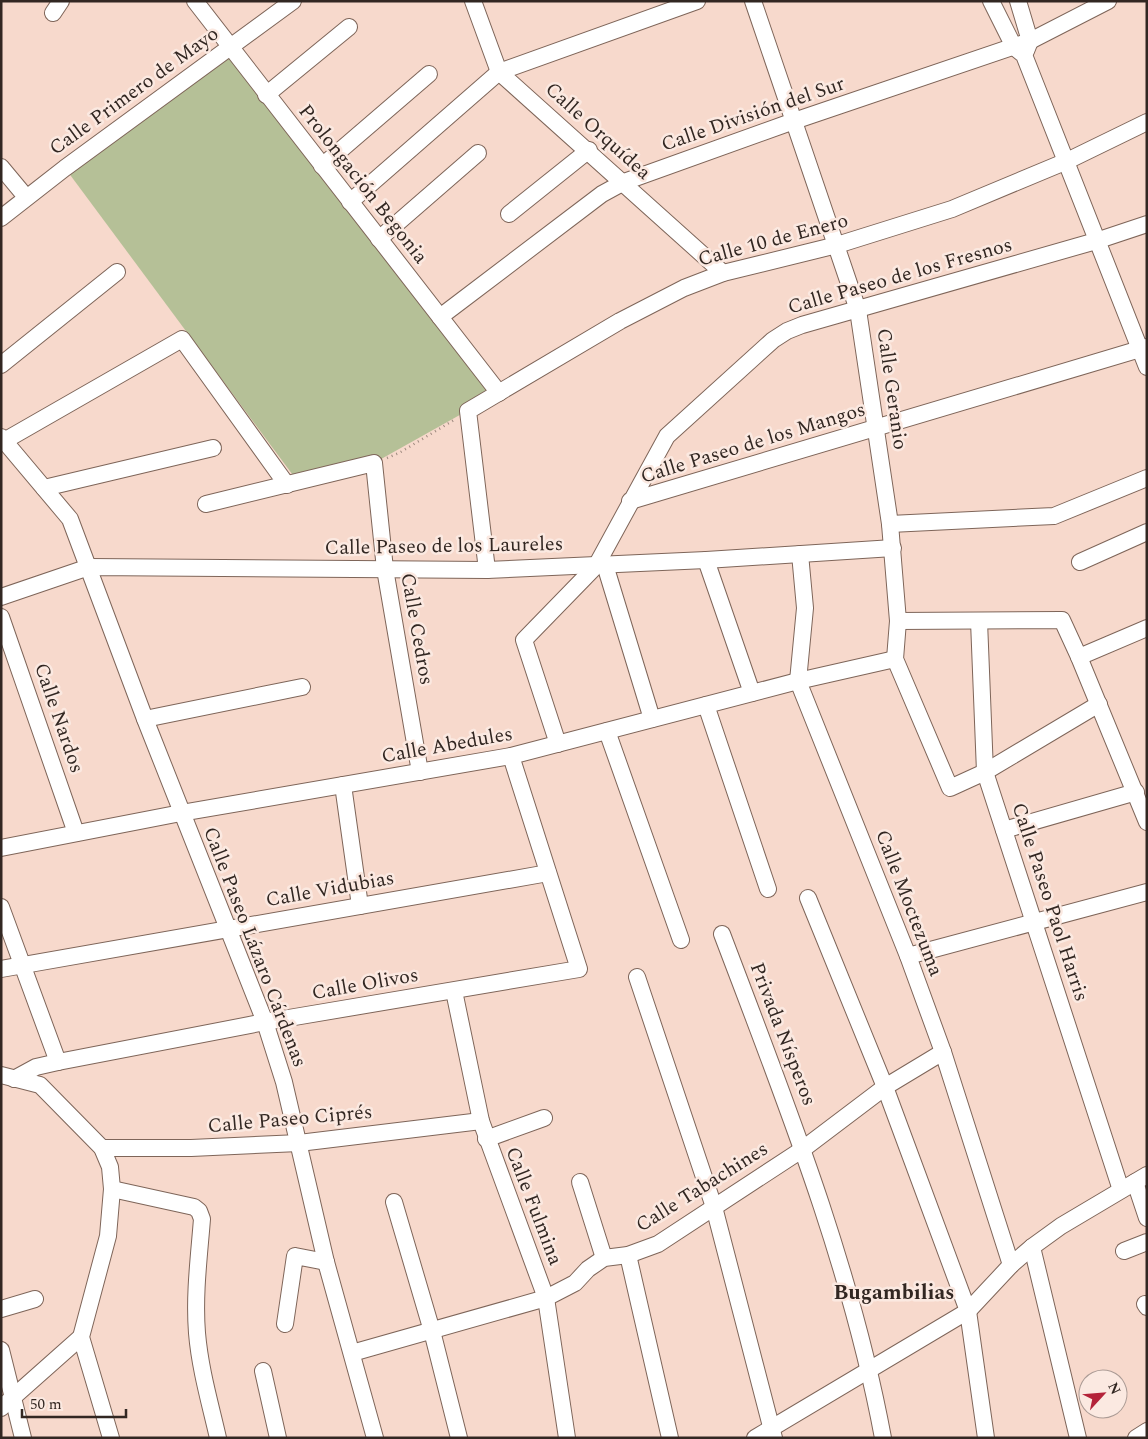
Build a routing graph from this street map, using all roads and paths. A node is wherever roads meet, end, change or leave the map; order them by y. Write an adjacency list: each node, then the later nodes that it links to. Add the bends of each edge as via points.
1 (195, 1): 10 (street, Prolongación Begonia)
2 (293, 1): 10 (street, Calle Primero de Mayo)
3 (473, 1): 12 (street, Calle Orquídea)
4 (697, 1): 12 (street)
5 (753, 1): 15 (street, Calle Geranio)
6 (991, 1): 11 (street)
7 (1018, 1): 11 (street)
8 (1108, 1): 11 (street, Calle División del Sur)
9 (349, 27): 14 (street)
10 (228, 47): 14 (street, Prolongación Begonia); 23 (street, Calle Primero de Mayo)
11 (1023, 48): 15 (street, Calle División del Sur); 19 (street)
12 (499, 72): 17 (street, Calle Orquídea); 24 (street)
13 (429, 74): 21 (street)
14 (266, 95): 21 (street, Prolongación Begonia)
15 (794, 121): 22 (street, Calle División del Sur); 30 (street, Calle Geranio)
16 (1147, 122): 19 (street, Calle 10 de Enero)
17 (589, 150): 22 (street, Calle Orquídea); 25 (street)
18 (478, 153): 28 (street)
19 (1067, 161): 29 (street); 30 (street, Calle 10 de Enero, via 952,209)
20 (1, 166): 23 (street)
21 (322, 166): 24 (street, Prolongación Begonia)
22 (624, 182): 32 (street, Calle Orquídea); 34 (street, Calle División del Sur, via 602,194)
23 (26, 197): 26 (street, Calle Primero de Mayo)
24 (350, 202): 28 (street, Prolongación Begonia)
25 (508, 214)
26 (1, 218)
27 (1147, 224): 29 (street, Calle Paseo de los Fresnos)
28 (379, 239): 34 (street, Prolongación Begonia)
29 (1096, 241): 33 (street, Calle Paseo de los Fresnos); 35 (street)
30 (837, 246): 32 (street, Calle 10 de Enero); 33 (street, Calle Geranio)
31 (118, 272): 36 (street)
32 (723, 272): 38 (street, Calle 10 de Enero, via 620,321)
33 (858, 310): 40 (street, Calle Geranio); 47 (street, Calle Paseo de los Fresnos, via 802,325 773,340 667,436)
34 (440, 317): 38 (street, Prolongación Begonia)
35 (1143, 348): 37 (street); 40 (street, Calle Paseo de los Mangos)
36 (1, 365)
37 (1147, 367)
38 (499, 393): 39 (street, Calle 10 de Enero)
39 (468, 411): 43 (path, via 400,454); 58 (street)
40 (876, 428): 47 (street, Calle Paseo de los Mangos); 49 (street, Calle Geranio)
41 (3, 439): 45 (street, via 182,339); 46 (street, Calle Paseo Lázaro Cárdenas)
42 (213, 448): 46 (street)
43 (374, 463): 45 (street); 57 (street, Calle Cedros)
44 (1147, 478): 49 (street, via 1054,516)
45 (287, 485): 48 (street)
46 (44, 488): 56 (street, Calle Paseo Lázaro Cárdenas, via 70,519)
47 (630, 502): 55 (street, Calle Paseo de los Fresnos)
48 (206, 504)
49 (890, 524): 51 (street, Calle Geranio)
50 (1147, 532): 54 (street)
51 (893, 548): 52 (street, Calle Paseo de los Laureles); 61 (street, Calle Geranio)
52 (800, 554): 53 (street, Calle Paseo de los Laureles); 66 (street, Calle Moctezuma, via 805,608)
53 (706, 560): 55 (street, Calle Paseo de los Laureles); 68 (street)
54 (1080, 562)
55 (601, 565): 58 (street, Calle Paseo de los Laureles); 72 (street); 74 (street, Calle Paseo de los Fresnos, via 524,640)
56 (89, 567): 57 (street, Calle Paseo de los Laureles); 59 (street, Calle Paseo de los Laureles); 71 (street, Calle Paseo Lázaro Cárdenas)
57 (384, 569): 58 (street, Calle Paseo de los Laureles); 76 (street, Calle Cedros)
58 (486, 570)
59 (1, 598)
60 (1, 617): 83 (street, Calle Nardos)
61 (898, 621): 62 (street); 65 (street, Calle Geranio)
62 (979, 621): 64 (street, via 1062,620); 77 (street, Calle Paseo Paol Harris)
63 (1147, 628): 64 (street)
64 (1079, 657): 69 (street)
65 (895, 659): 66 (street, Calle Abedules); 77 (street, Calle Geranio, via 950,788)
66 (798, 680): 68 (street, Calle Abedules); 95 (street, Calle Moctezuma)
67 (302, 688): 71 (street)
68 (752, 693): 70 (street, Calle Abedules)
69 (1099, 704): 77 (street); 79 (street)
70 (706, 705): 72 (street, Calle Abedules); 86 (street)
71 (145, 719): 80 (street, Calle Paseo Lázaro Cárdenas)
72 (652, 719): 73 (street, Calle Abedules)
73 (608, 731): 74 (street, Calle Abedules); 94 (street)
74 (558, 744): 75 (street, Calle Abedules)
75 (511, 756): 76 (street, Calle Abedules); 85 (street)
76 (420, 772): 78 (street, Calle Abedules)
77 (985, 772): 82 (street, Calle Paseo Paol Harris)
78 (343, 785): 80 (street, Calle Abedules); 89 (street)
79 (1136, 792): 81 (street); 82 (street)
80 (181, 813): 83 (street, Calle Abedules); 92 (street, Calle Paseo Lázaro Cárdenas)
81 (1147, 822)
82 (1004, 830): 91 (street, Calle Paseo Paol Harris)
83 (76, 833): 84 (street, Calle Abedules)
84 (1, 848)
85 (548, 873): 89 (street, Calle Vidubias); 99 (street, Calle Olivos, via 579,969)
86 (768, 889)
87 (1147, 892): 91 (street)
88 (808, 898): 104 (street)
89 (360, 906): 92 (street, Calle Vidubias)
90 (1, 907): 96 (street)
91 (1034, 922): 95 (street); 112 (street, Calle Paseo Paol Harris)
92 (229, 929): 96 (street, Calle Vidubias); 100 (street, Calle Paseo Lázaro Cárdenas)
93 (722, 934): 110 (street, Privada Nísperos)
94 (681, 940)
95 (908, 956): 101 (street, Calle Moctezuma)
96 (22, 965): 97 (street, Calle Vidubias); 102 (street)
97 (1, 969)
98 (637, 977): 115 (street)
99 (454, 990): 100 (street, Calle Olivos); 106 (street, Calle Fulmina)
100 (265, 1022): 102 (street, Calle Olivos); 108 (street, Calle Paseo Lázaro Cárdenas)
101 (943, 1052): 104 (street, Calle Tabachines); 123 (street, Calle Moctezuma)
102 (58, 1062): 103 (street, Calle Olivos)
103 (8, 1077): 109 (street, via 40,1085)
104 (885, 1087): 110 (street, Calle Tabachines); 127 (street)
105 (544, 1118): 107 (street)
106 (480, 1121): 107 (street, Calle Fulmina); 108 (street, Calle Paseo Ciprés)
107 (486, 1139): 124 (street, Calle Fulmina)
108 (299, 1143): 109 (street, Calle Paseo Ciprés); 122 (street, Calle Paseo Lázaro Cárdenas)
109 (102, 1148): 113 (street, via 110,1167)
110 (803, 1149): 115 (street, Calle Tabachines); 133 (street, Privada Nísperos)
111 (580, 1182): 121 (street)
112 (1134, 1182): 116 (street, Calle Paseo Paol Harris); 118 (street)
113 (112, 1189): 130 (street, via 108,1236); 140 (street, via 194,1207 199,1211 202,1219 196,1296 197,1333 202,1371)
114 (394, 1202): 129 (street)
115 (714, 1207): 120 (street, Calle Tabachines, via 658,1244); 137 (street)
116 (1147, 1218)
117 (1147, 1242): 119 (street)
118 (1032, 1247): 123 (street); 149 (street)
119 (1124, 1251)
120 (628, 1255): 121 (street, Calle Tabachines); 145 (street)
121 (604, 1258): 124 (street, via 576,1282)
122 (326, 1262): 128 (street, via 295,1256); 132 (street, Calle Paseo Lázaro Cárdenas)
123 (1011, 1265): 127 (street)
124 (546, 1298): 129 (street); 144 (street, Calle Fulmina)
125 (35, 1299): 126 (street)
126 (1, 1309)
127 (968, 1311): 133 (street); 148 (street)
128 (285, 1324)
129 (432, 1331): 132 (street); 143 (street)
130 (81, 1338): 135 (street); 139 (street)
131 (1, 1350): 135 (street)
132 (352, 1353): 142 (street, Calle Paseo Lázaro Cárdenas)
133 (871, 1370): 137 (street); 147 (street, Privada Nísperos)
134 (263, 1371): 141 (street)
135 (7, 1402): 138 (street)
136 (1147, 1431): 150 (street)
137 (773, 1433): 146 (street)
138 (23, 1438)
139 (111, 1438)
140 (218, 1438)
141 (278, 1438)
142 (375, 1438)
143 (459, 1438)
144 (568, 1438)
145 (670, 1438)
146 (755, 1438)
147 (883, 1438)
148 (986, 1438)
149 (1078, 1438)
150 (1136, 1438)

